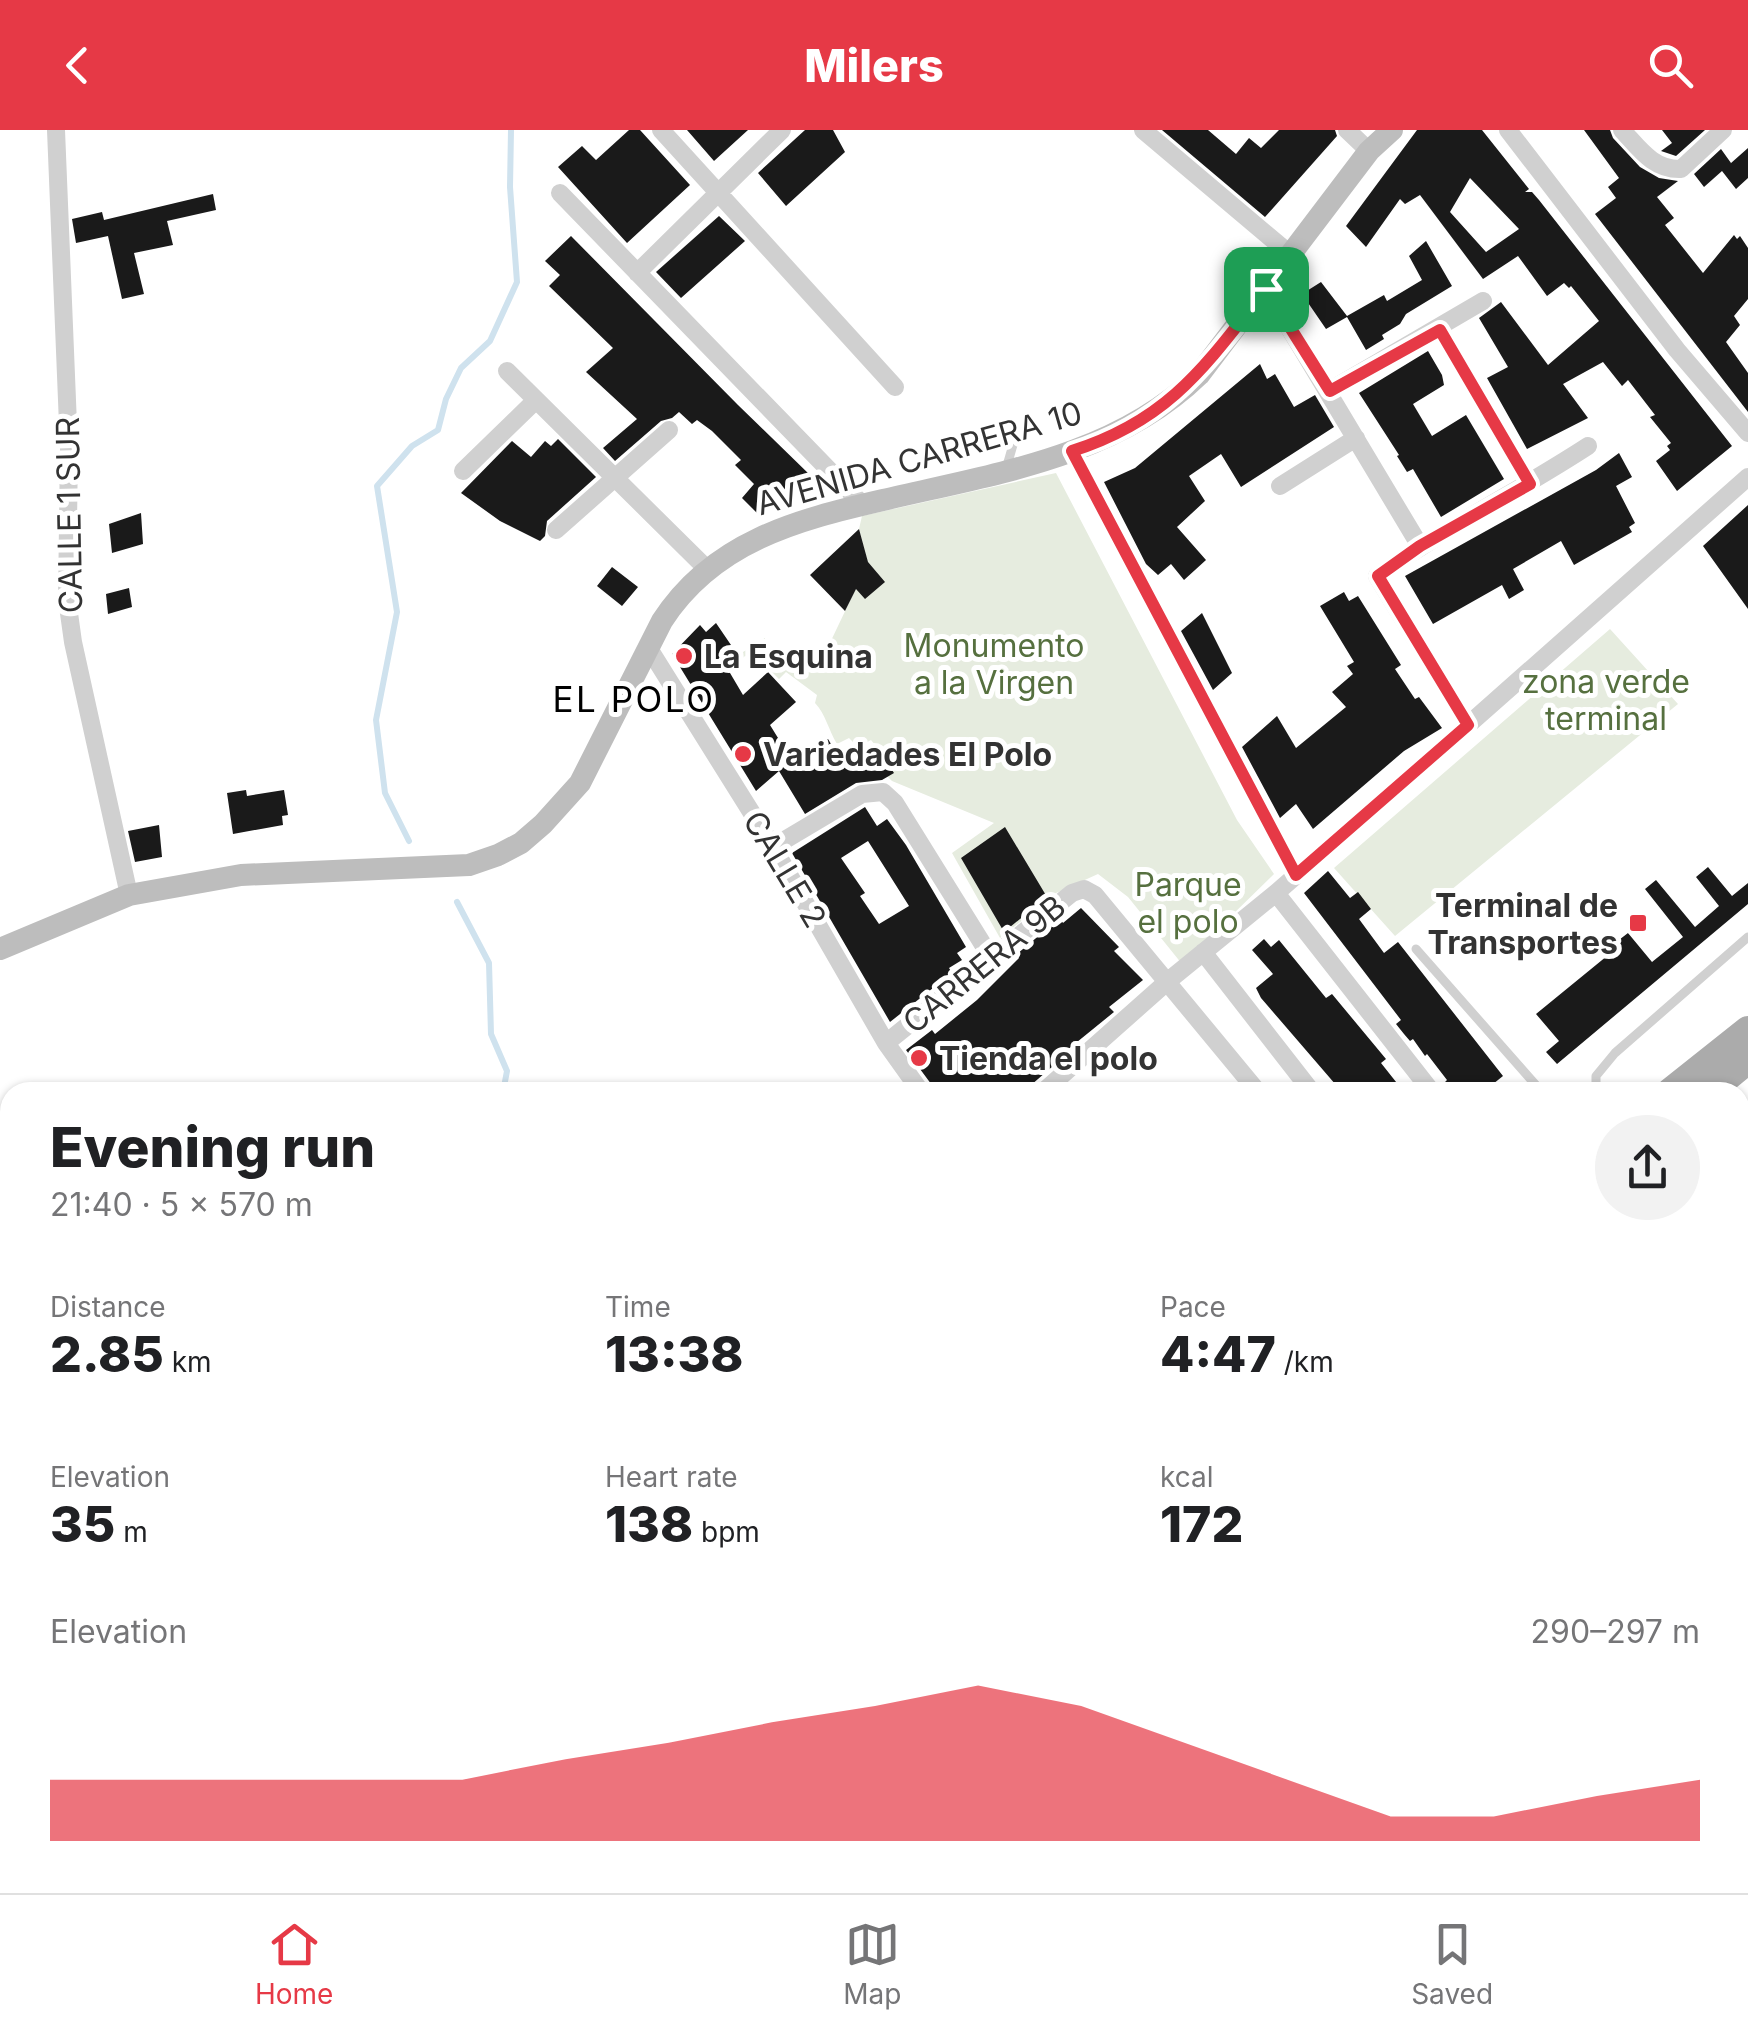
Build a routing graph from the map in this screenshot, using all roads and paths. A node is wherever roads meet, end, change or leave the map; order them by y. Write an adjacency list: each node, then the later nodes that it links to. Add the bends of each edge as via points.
1 (56, 130): 43 (street, CALLE 1 SUR, via 69,450 67,598)
2 (661, 130): 11 (street)
3 (782, 130): 11 (street)
4 (1143, 130): 13 (street)
5 (1347, 130): 10 (street)
6 (1392, 130): 10 (main road, AVENIDA CARRERA 10)
7 (1508, 130): 23 (street)
8 (1622, 130): 9 (street, via 1652,161 1681,170)
9 (1722, 130)
10 (1369, 151): 13 (main road, AVENIDA CARRERA 10)
11 (718, 192): 14 (street); 19 (street)
12 (560, 193): 14 (street)
13 (1291, 255): 15 (main road, AVENIDA CARRERA 10)
14 (638, 273): 34 (street)
15 (1266, 289): 20 (street); 27 (main road, AVENIDA CARRERA 10, via 1177,396 1116,434)
16 (1483, 301): 17 (street)
17 (1440, 330): 20 (street); 32 (street)
18 (507, 371): 21 (street)
19 (895, 386)
20 (1330, 391): 25 (street)
21 (536, 400): 29 (street); 30 (street)
22 (669, 430): 30 (street)
23 (1748, 433)
24 (1015, 438): 28 (lane)
25 (1356, 438): 33 (street); 36 (street)
26 (1588, 446): 32 (street)
27 (1072, 451): 28 (main road, AVENIDA CARRERA 10); 41 (street)
28 (1006, 470): 34 (main road, AVENIDA CARRERA 10)
29 (463, 471)
30 (614, 476): 35 (street); 37 (street)
31 (1748, 478): 39 (street)
32 (1530, 484): 36 (street)
33 (1280, 486)
34 (863, 504): 37 (main road, AVENIDA CARRERA 10, via 789,524)
35 (556, 530)
36 (1420, 546): 39 (street, via 1378,576)
37 (706, 569): 38 (main road, AVENIDA CARRERA 10, via 673,604)
38 (648, 647): 40 (street, CALLE 2); 43 (main road, AVENIDA CARRERA 10, via 580,783 543,824 498,855 469,865 241,875)
39 (1468, 725): 41 (street)
40 (773, 847): 48 (street, via 862,794 883,792); 51 (street, CALLE 2)
41 (1296, 875): 42 (street)
42 (1276, 893): 47 (street); 57 (street)
43 (129, 895): 45 (main road, AVENIDA CARRERA 10)
44 (1748, 937): 59 (lane, via 1601,1067)
45 (0, 949)
46 (1416, 950): 58 (lane)
47 (1203, 952): 49 (street); 56 (street)
48 (992, 959): 49 (street, CARRERA 9B, via 1084,889); 51 (street, CARRERA 9B)
49 (1168, 981): 54 (street); 55 (street)
50 (1748, 1030): 60 (main road)
51 (886, 1043): 53 (street, CALLE 2)
52 (1748, 1060): 61 (main road)
53 (913, 1082)
54 (1054, 1082)
55 (1250, 1082)
56 (1304, 1082)
57 (1424, 1082)
58 (1533, 1082)
59 (1596, 1082)
60 (1683, 1082)
61 (1720, 1082)

